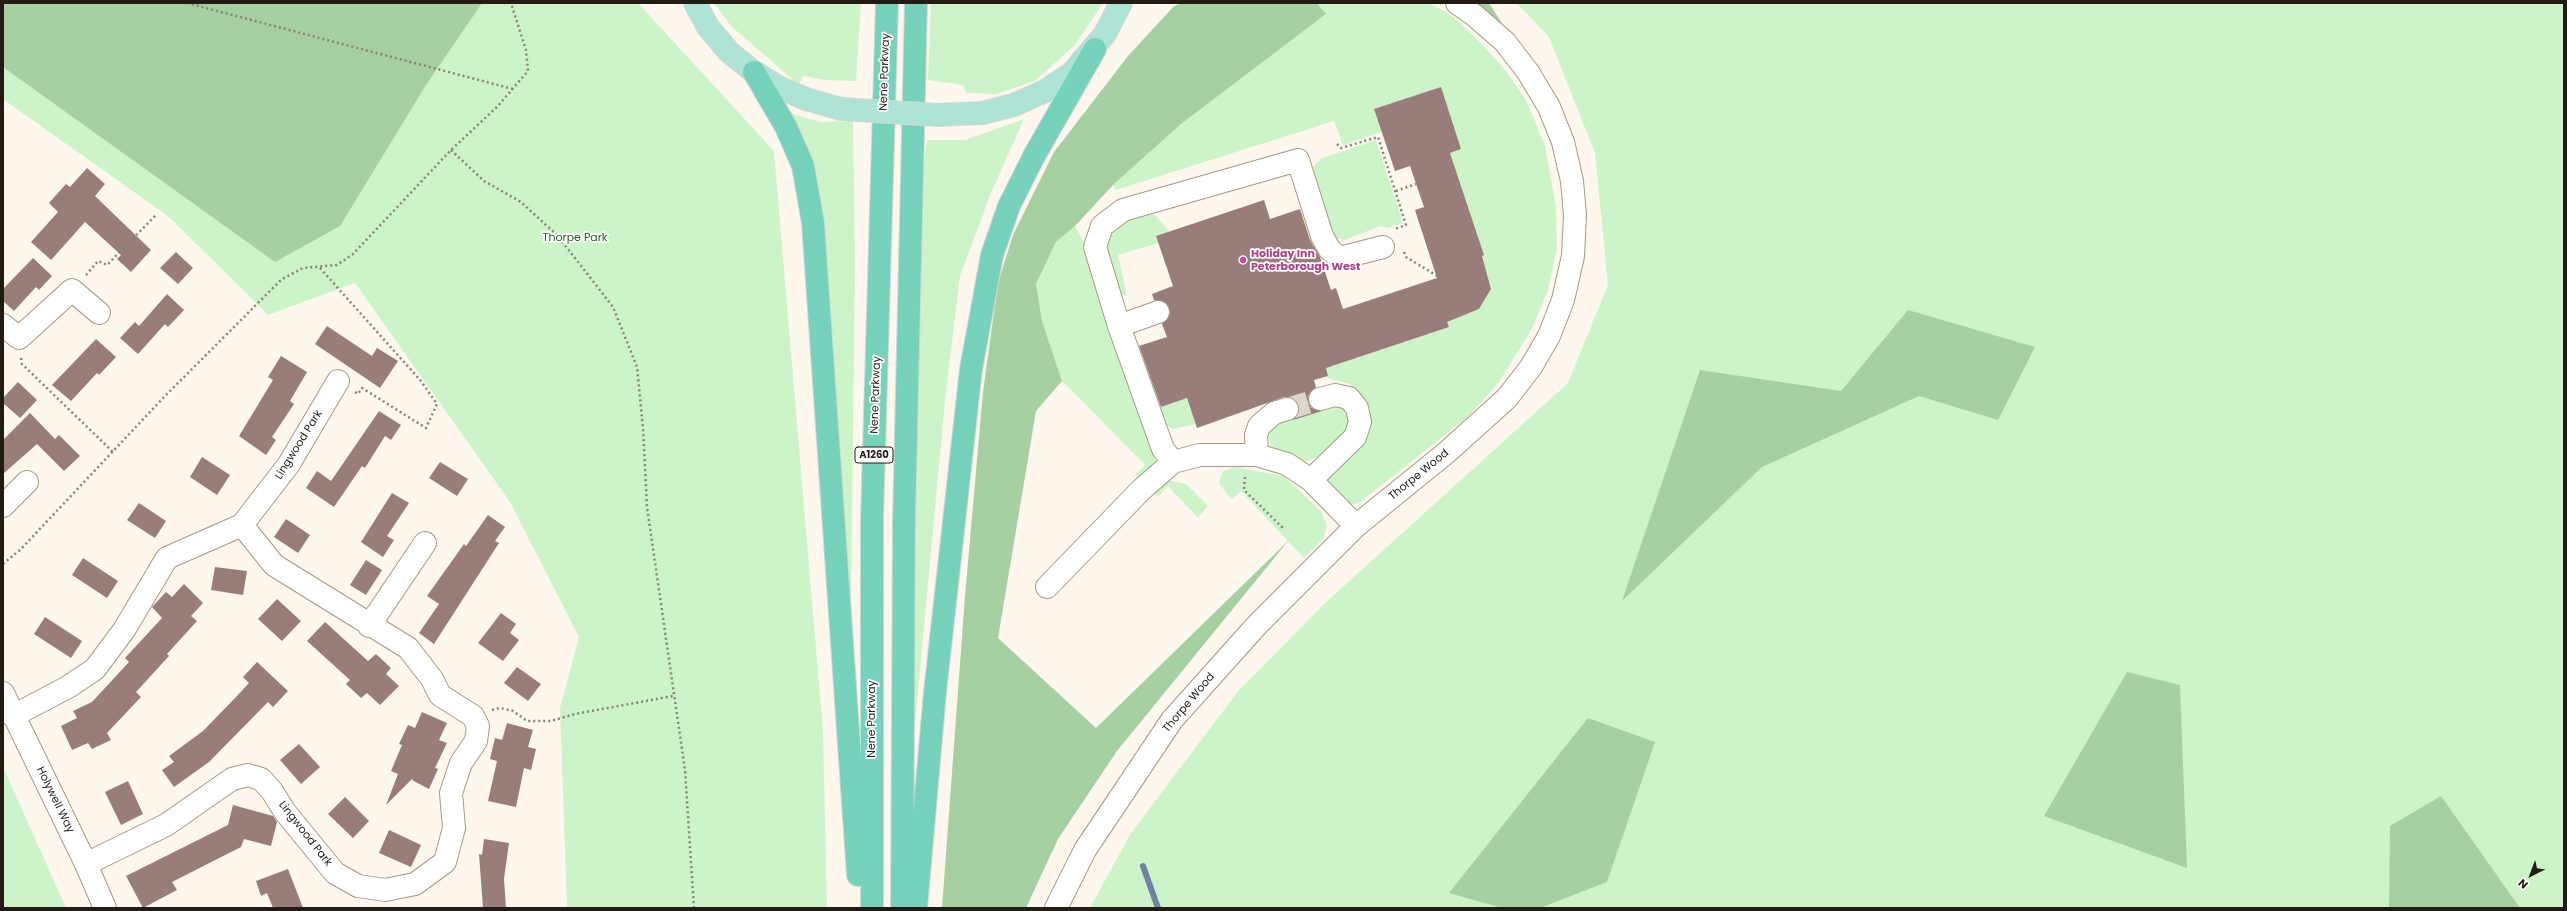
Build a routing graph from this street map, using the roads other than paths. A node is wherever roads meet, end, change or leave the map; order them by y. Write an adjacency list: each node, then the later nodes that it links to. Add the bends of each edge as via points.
1 (679, 3): 8 (main road)
2 (695, 3): 8 (main road)
3 (887, 3): 34 (highway, Nene Parkway / A1260, via 872,518)
4 (916, 3): 35 (highway, A1260, via 904,521)
5 (1134, 3): 7 (street)
6 (1457, 3): 25 (street, Thorpe Wood, via 1505,42 1528,72 1549,107 1563,142 1572,181 1575,214 1573,256 1563,300 1549,336 1531,367 1507,398 1446,453)
7 (1118, 11): 9 (main road)
8 (708, 27): 10 (main road, via 729,52)
9 (1095, 49): 10 (main road, bridge, via 1072,73 1044,91 1014,105 982,113 938,115 841,109 806,99 778,87); 36 (highway, via 1034,156 1009,206 992,255 971,369 936,692)
10 (754, 72): 33 (highway, via 786,127 803,166 813,223)
11 (1394, 242): 14 (street, via 1340,258 1330,250 1322,236 1298,160 1123,210 1102,226 1095,247)
12 (1158, 312): 14 (street)
13 (99, 313): 15 (street, via 72,290)
14 (1119, 326): 20 (street, via 1163,450)
15 (11, 331)
16 (338, 381): 24 (street, Lingwood Park, via 289,464)
17 (1320, 399): 21 (street, via 1336,395 1349,398 1357,408 1360,422 1355,438)
18 (1287, 409): 19 (street, via 1274,413 1259,426 1256,435)
19 (1257, 454): 20 (street, via 1200,455); 21 (street, via 1287,464)
20 (1173, 462): 27 (street, via 1141,490)
21 (1311, 480): 25 (street)
22 (27, 482): 23 (street)
23 (3, 506)
24 (242, 525): 28 (street, via 274,565); 30 (street, Lingwood Park, via 167,558 124,630 95,669 68,687)
25 (1356, 526): 37 (street, Thorpe Wood, via 1257,625 1172,720 1085,850)
26 (425, 543): 28 (street)
27 (1047, 587)
28 (369, 626): 31 (street, Lingwood Park, via 408,648 432,679 440,695 473,716 478,726 476,741 462,763 451,793 454,828 444,862 415,884 385,890 358,886 335,872 261,779 248,775 232,779 166,825)
29 (3, 693): 30 (street, Holywell Way)
30 (13, 716): 31 (street, Holywell Way)
31 (86, 864): 32 (street, Holywell Way)
32 (105, 908)
33 (861, 908)
34 (872, 908)
35 (902, 908)
36 (916, 908)
37 (1056, 908)

